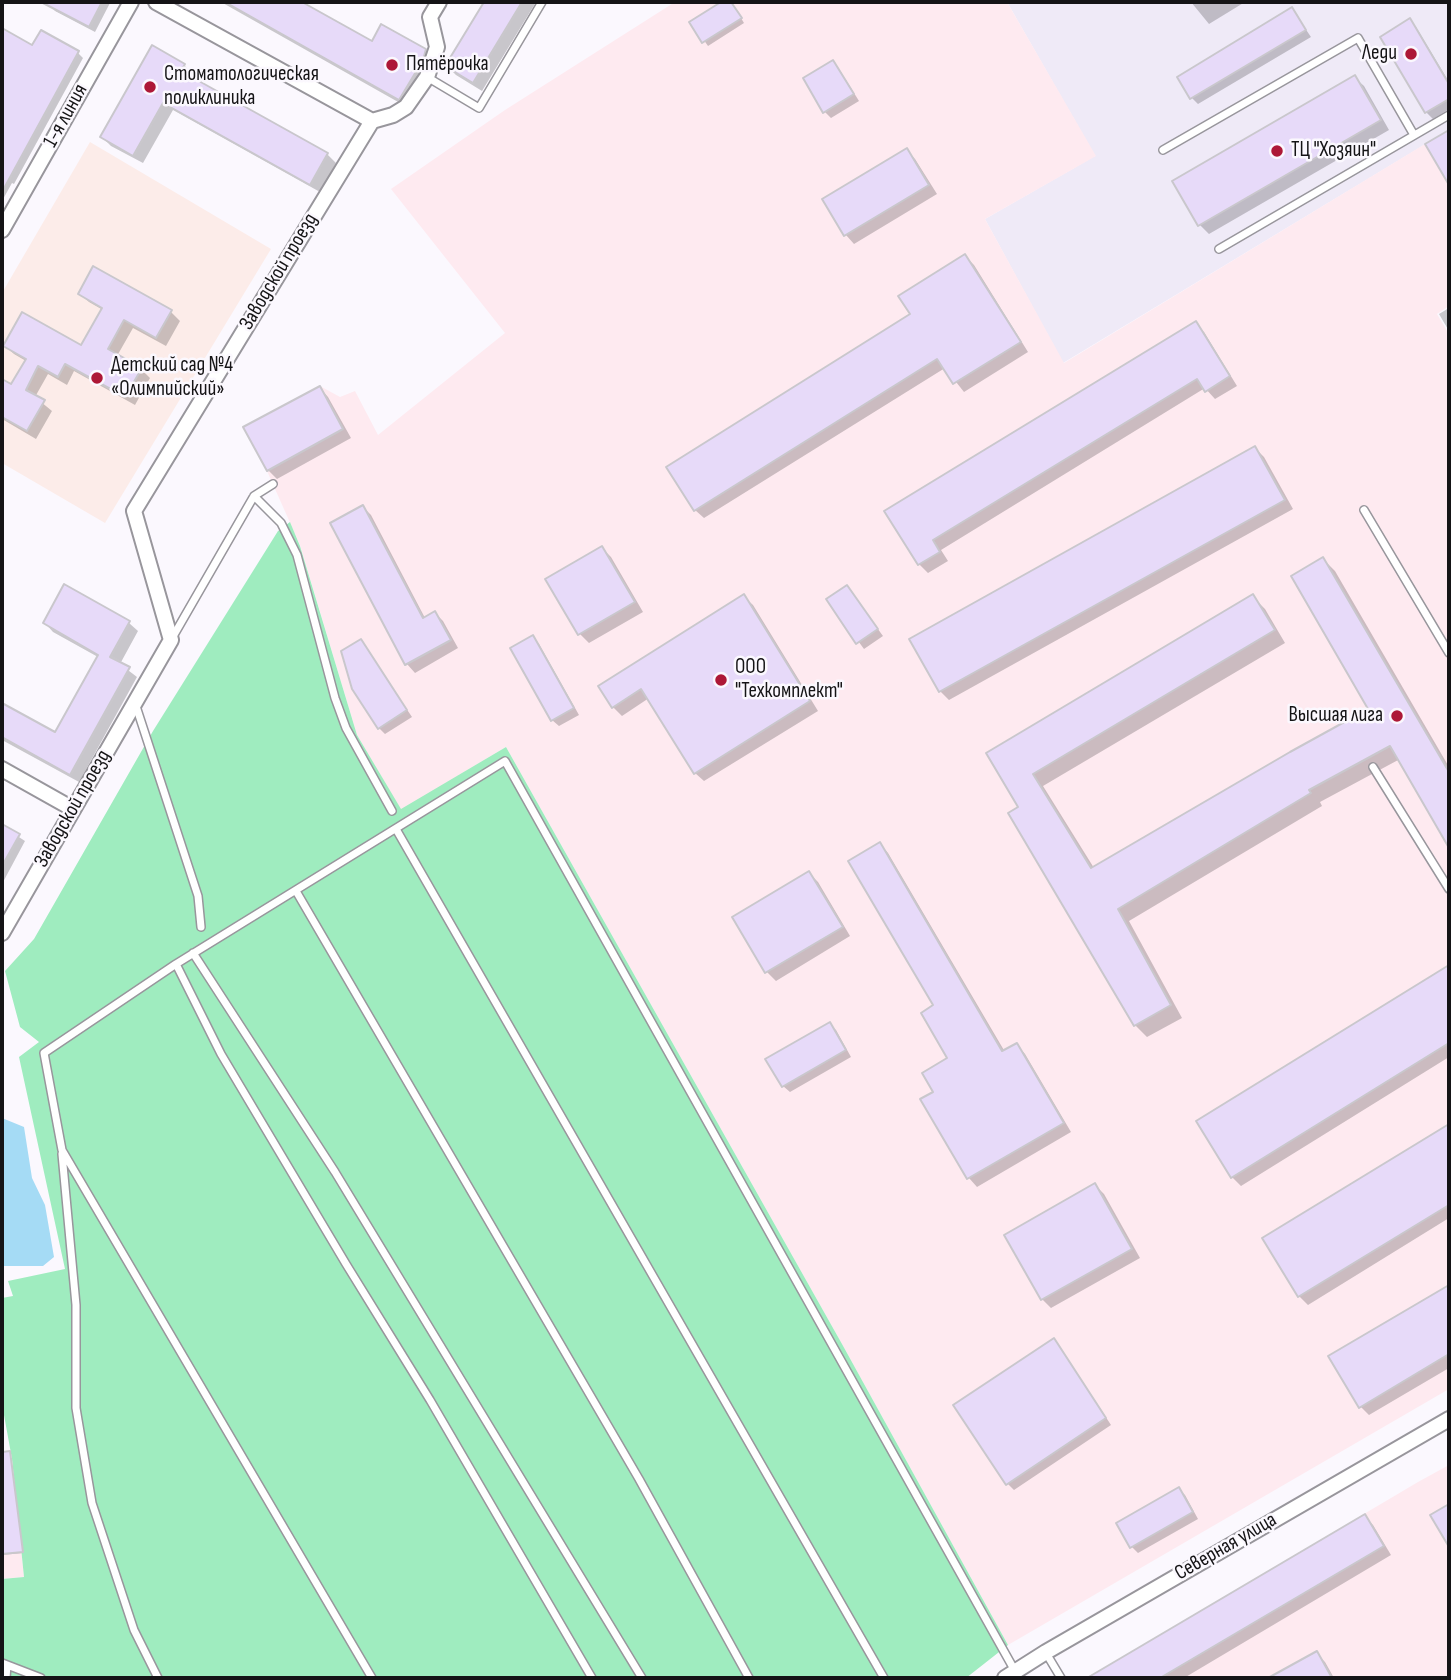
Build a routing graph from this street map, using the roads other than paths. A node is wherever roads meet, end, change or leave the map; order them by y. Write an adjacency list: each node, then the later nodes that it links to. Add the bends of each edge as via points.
1 (131, 2): 10 (street, 1-я линия)
2 (156, 2): 7 (street)
3 (439, 2): 5 (street, via 430,16 437,47)
4 (542, 2): 5 (lane, via 479,108)
5 (427, 78): 7 (street, via 406,107)
6 (1449, 115): 8 (lane)
7 (372, 121): 15 (street, Заводской проезд, via 134,511)
8 (1414, 135): 9 (lane, via 1358,38); 11 (lane)
9 (1163, 150)
10 (2, 230)
11 (1219, 249)
12 (273, 484): 13 (lane)
13 (254, 496): 15 (lane); 21 (lane, via 281,523 297,555 346,728)
14 (1364, 510): 16 (lane)
15 (171, 640): 17 (street, Заводской проезд)
16 (1449, 653)
17 (135, 702): 20 (street, Заводской проезд); 25 (lane, via 198,896)
18 (1373, 767): 23 (lane)
19 (2, 769): 20 (street)
20 (72, 809): 26 (street, Заводской проезд)
21 (392, 811)
22 (396, 829): 24 (lane); 33 (lane, via 505,761); 41 (lane)
23 (1449, 890)
24 (296, 891): 27 (lane); 40 (lane, via 639,1479)
25 (201, 927)
26 (2, 933)
27 (193, 953): 28 (lane); 39 (lane, via 335,1172)
28 (176, 964): 29 (lane, via 44,1053); 38 (lane, via 228,1066)
29 (62, 1150): 36 (lane, via 76,1305 76,1408 92,1503 134,1630); 37 (lane)
30 (1449, 1419): 31 (street, Северная улица)
31 (1046, 1652): 33 (street, Северная улица); 42 (lane)
32 (5, 1664): 34 (lane); 35 (lane)
33 (1010, 1675)
34 (6, 1678)
35 (41, 1678)
36 (158, 1678)
37 (372, 1678)
38 (592, 1678)
39 (642, 1678)
40 (749, 1678)
41 (884, 1678)
42 (1061, 1678)

